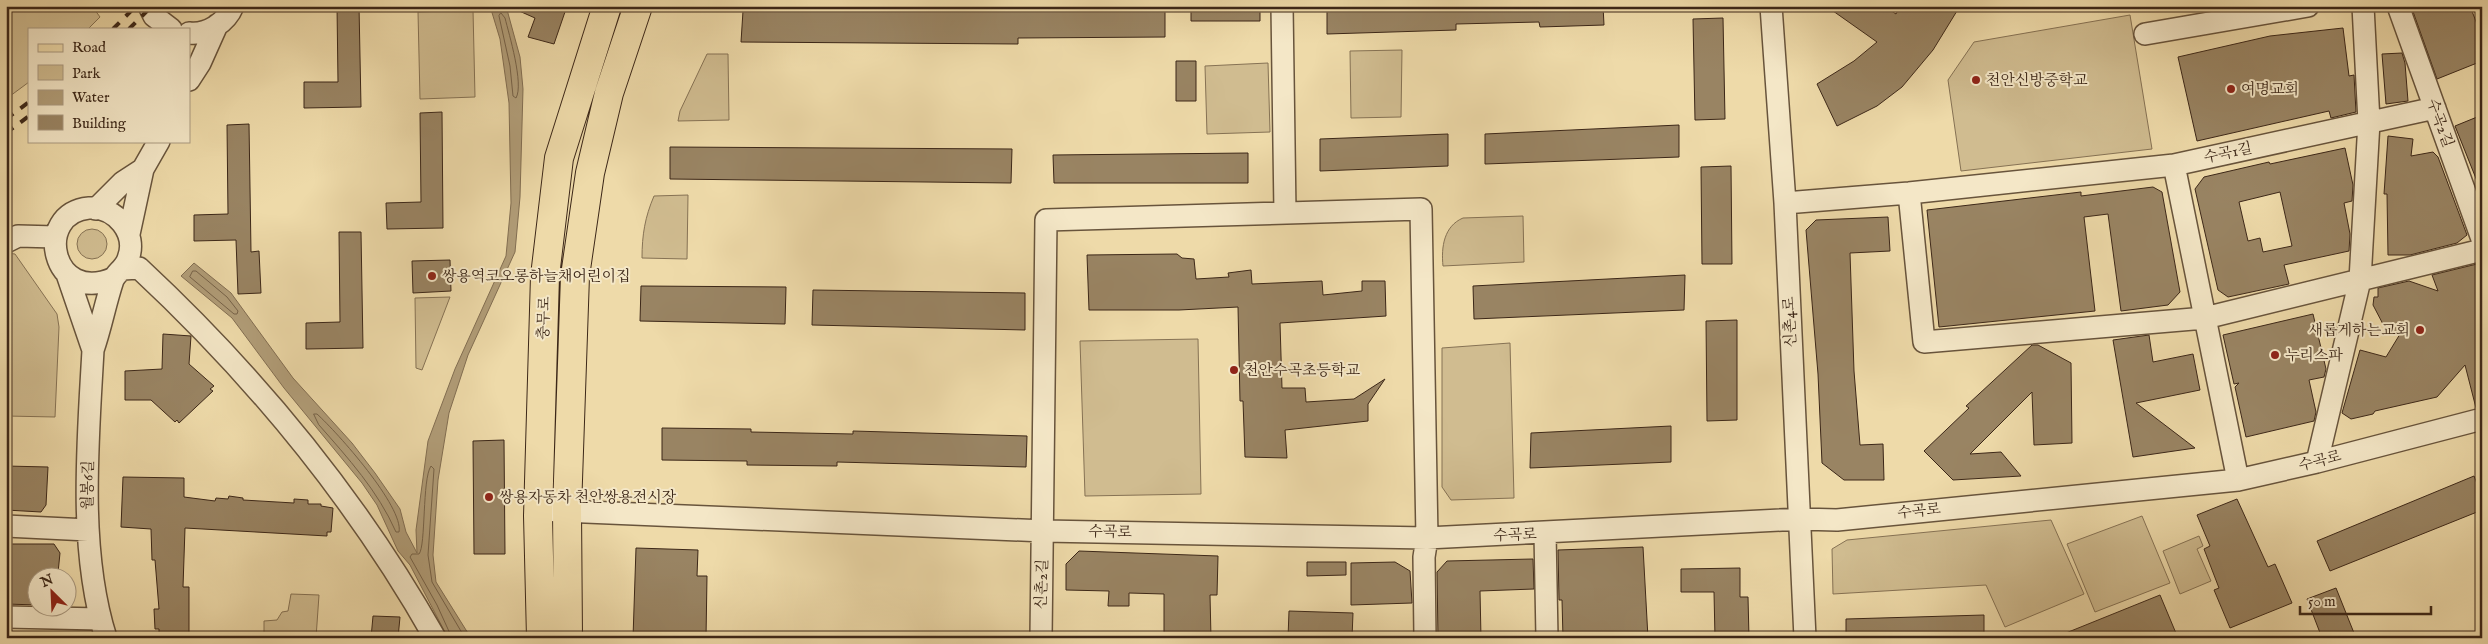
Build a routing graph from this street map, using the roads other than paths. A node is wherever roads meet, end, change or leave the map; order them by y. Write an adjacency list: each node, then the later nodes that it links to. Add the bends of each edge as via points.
1 (149, 6): 11 (street, via 154,16)
2 (234, 6): 10 (street)
3 (607, 6): 38 (main road, 충무로, via 559,158 545,276)
4 (638, 6): 37 (main road, 충무로, via 608,94 590,173 575,276)
5 (1282, 6): 23 (street)
6 (1771, 6): 21 (street, 신촌4로)
7 (2308, 6): 13 (street)
8 (2362, 6): 16 (street)
9 (2398, 6): 15 (street, 수곡2길)
10 (217, 25): 12 (street, via 210,30); 14 (street)
11 (168, 28)
12 (190, 33)
13 (2145, 34)
14 (190, 78)
15 (2435, 108): 16 (street, 수곡1길); 25 (street, 수곡2길)
16 (2369, 122): 18 (street, 수곡1길); 31 (street)
17 (158, 142): 19 (street)
18 (2174, 165): 20 (street, 수곡1길); 32 (street)
19 (143, 170): 22 (street, via 123,182); 26 (street)
20 (1910, 193): 21 (street, 수곡1길); 32 (street, via 1924,342)
21 (1784, 203): 39 (street, 신촌4로)
22 (96, 208): 24 (street, via 77,211 66,218); 26 (street, via 114,214 123,222)
23 (1285, 213): 42 (street, 신촌2길, via 1046,220); 44 (street, via 1422,209)
24 (56, 236): 27 (street, via 18,236); 30 (street, via 55,253)
25 (2482, 239)
26 (130, 240): 29 (street)
27 (6, 242)
28 (2482, 250): 31 (street)
29 (125, 272): 30 (street, via 102,283 90,284); 33 (street); 47 (street, via 175,301 260,390 319,462)
30 (67, 274): 33 (street)
31 (2360, 280): 32 (street); 35 (street)
32 (2205, 318): 36 (street)
33 (93, 350): 41 (street, 월봉6길)
34 (2482, 419): 35 (street, 수곡로)
35 (2317, 462): 36 (street, 수곡로)
36 (2238, 480): 39 (street, 수곡로, via 1836,520)
37 (566, 509): 38 (street, 수곡로); 42 (street, 수곡로); 49 (main road, 충무로)
38 (538, 510): 48 (main road, 충무로)
39 (1800, 519): 43 (street, 수곡로); 53 (street, 신촌4로)
40 (6, 526): 41 (street)
41 (88, 530): 46 (street, 월봉6길)
42 (1044, 531): 44 (street, 수곡로); 50 (street, 신촌2길)
43 (1545, 533): 44 (street, 수곡로); 52 (street)
44 (1427, 538): 51 (street, via 1424,557)
45 (6, 617): 46 (street, 월봉6길)
46 (103, 629)
47 (435, 638)
48 (541, 638)
49 (568, 638)
50 (1041, 638)
51 (1425, 638)
52 (1547, 638)
53 (1805, 638)

